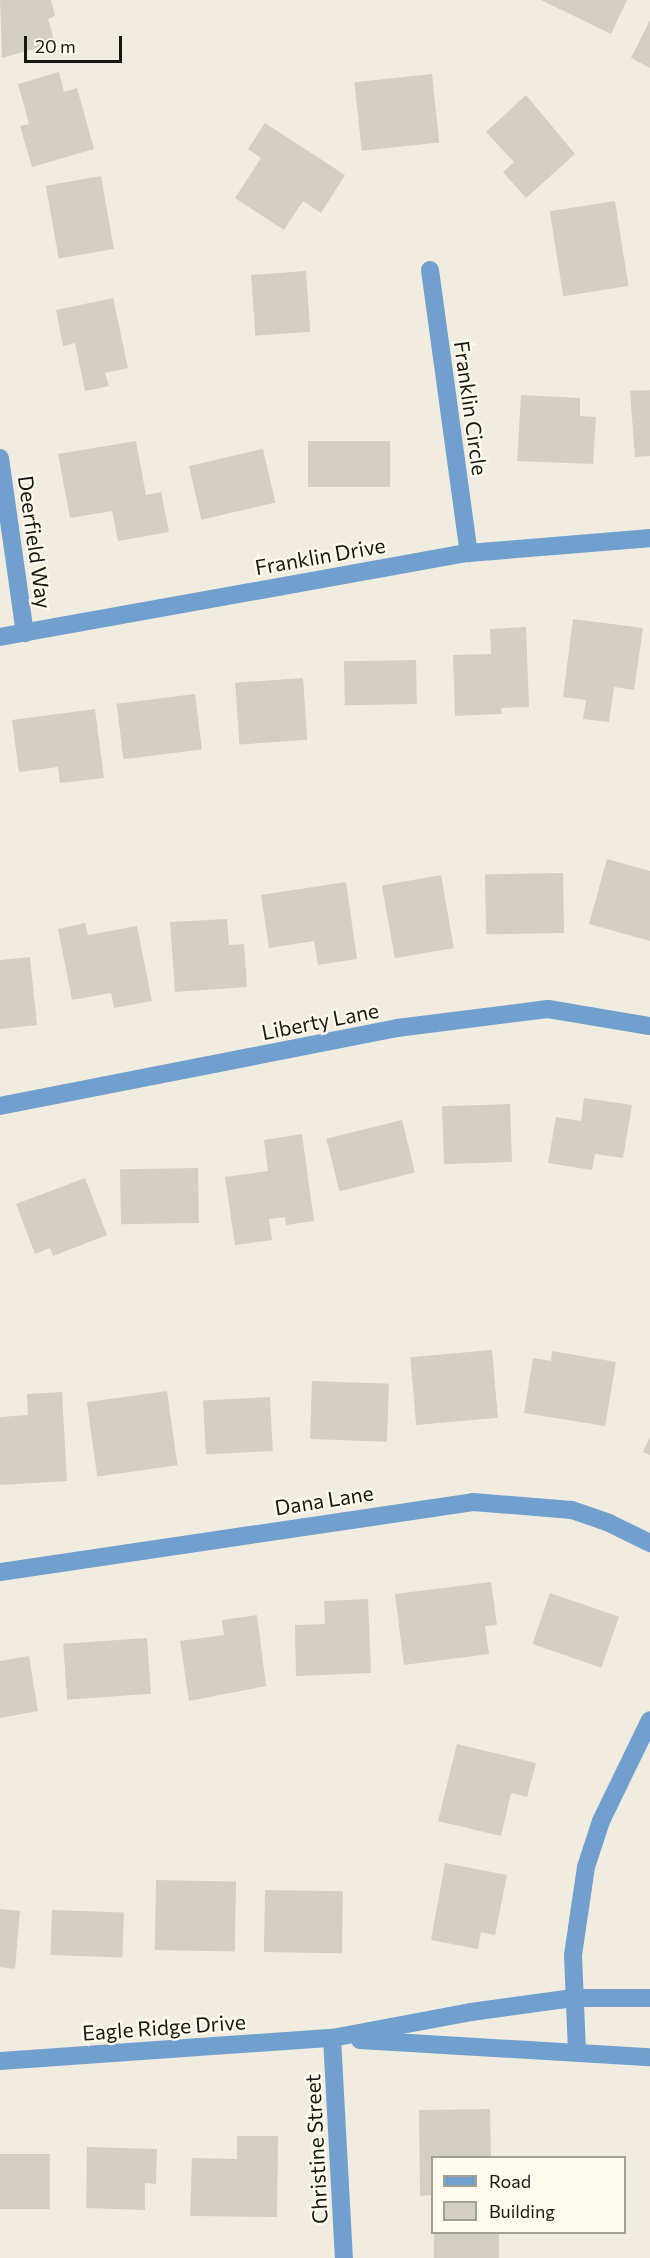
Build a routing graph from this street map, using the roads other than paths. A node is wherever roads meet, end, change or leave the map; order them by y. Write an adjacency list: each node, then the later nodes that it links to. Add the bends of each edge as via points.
1 (430, 270): 4 (street, Franklin Circle)
2 (0, 458): 5 (street, Deerfield Way)
3 (650, 538): 4 (street, Franklin Drive)
4 (468, 553): 5 (street, Franklin Drive)
5 (25, 633): 6 (street, Franklin Drive)
6 (0, 637)
7 (650, 1026): 8 (street, Liberty Lane, via 548,1009 397,1028)
8 (0, 1106)
9 (650, 1544): 10 (street, Dana Lane, via 572,1510 473,1502)
10 (0, 1572)
11 (650, 1720): 12 (street, via 601,1821 586,1867 573,1955)
12 (573, 1998): 13 (street, Eagle Ridge Drive); 14 (street, Eagle Ridge Drive); 15 (street)
13 (650, 1998)
14 (332, 2038): 15 (street, Eagle Ridge Drive); 17 (street, Eagle Ridge Drive); 18 (street, Christine Street)
15 (578, 2051): 16 (street, Eagle Ridge Drive)
16 (650, 2057)
17 (0, 2061)
18 (344, 2258)

